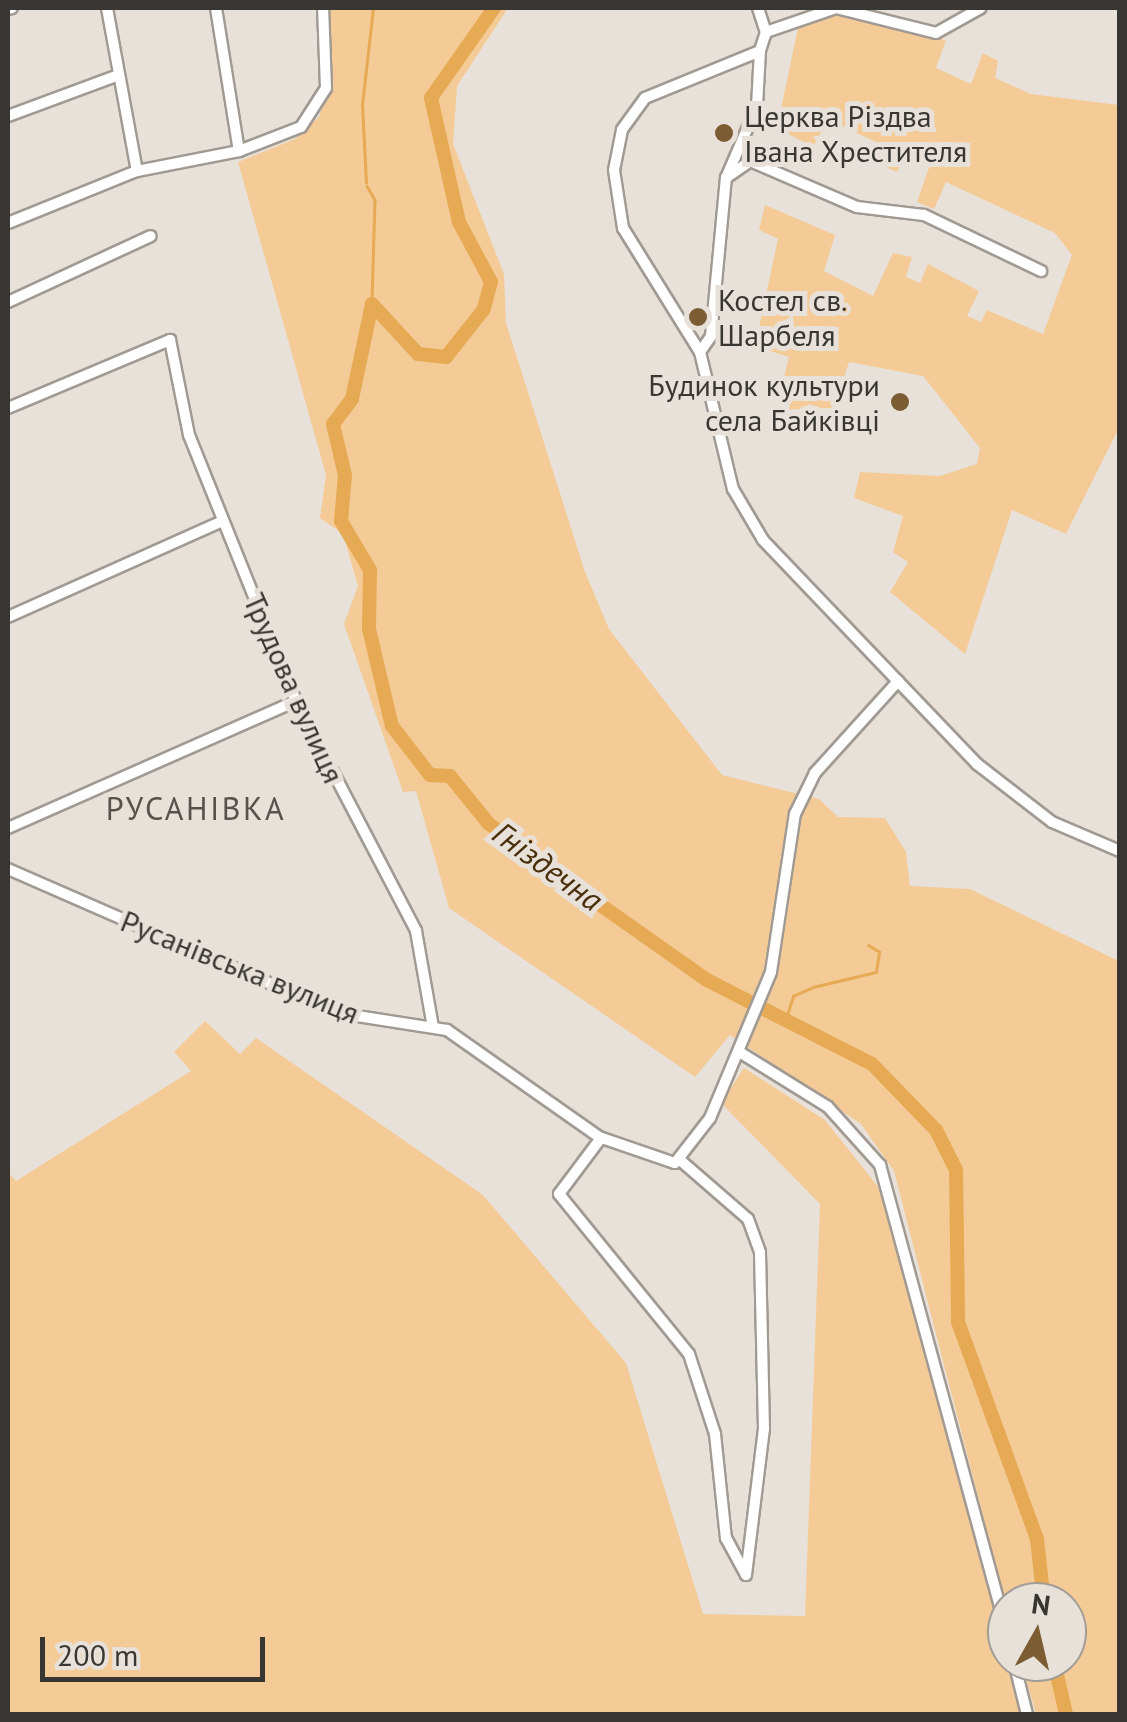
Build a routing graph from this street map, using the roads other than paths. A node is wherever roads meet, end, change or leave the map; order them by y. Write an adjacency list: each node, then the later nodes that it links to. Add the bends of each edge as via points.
1 (107, 8): 8 (street)
2 (216, 8): 10 (street)
3 (323, 8): 10 (street, via 326,88 317,108 286,136)
4 (758, 8): 6 (street)
5 (981, 8): 6 (street, via 936,33 836,8)
6 (766, 32): 7 (street)
7 (760, 51): 12 (street, via 757,106); 17 (street, via 658,88 633,110 617,149 622,228)
8 (119, 75): 9 (street); 11 (street)
9 (8, 116)
10 (240, 151): 11 (street)
11 (137, 171): 13 (street)
12 (726, 178): 15 (street, via 750,162 857,208 924,215); 17 (street, via 711,336)
13 (8, 223)
14 (151, 236): 16 (street)
15 (1041, 271)
16 (8, 302)
17 (700, 352): 21 (street, via 733,489 763,540)
18 (8, 408): 19 (street, Трудова вулиця, via 170,340 188,435)
19 (223, 522): 20 (street); 22 (street, Трудова вулиця)
20 (8, 617)
21 (898, 681): 24 (street, via 1024,803); 27 (street, via 815,773 796,814 762,991)
22 (296, 702): 23 (street); 26 (street, Трудова вулиця, via 416,931)
23 (8, 828)
24 (1120, 851)
25 (8, 869): 26 (street, Русанівська вулиця, via 338,1013)
26 (434, 1027): 28 (street, Русанівська вулиця)
27 (741, 1052): 29 (street); 30 (street, via 828,1107 880,1165)
28 (601, 1138): 29 (street, Русанівська вулиця, via 663,1165); 29 (street, via 559,1194 688,1354 715,1434 726,1538 746,1575 764,1429 760,1252 748,1219)
29 (680, 1160)
30 (993, 1582)
31 (1019, 1682): 32 (street)
32 (1027, 1714)

